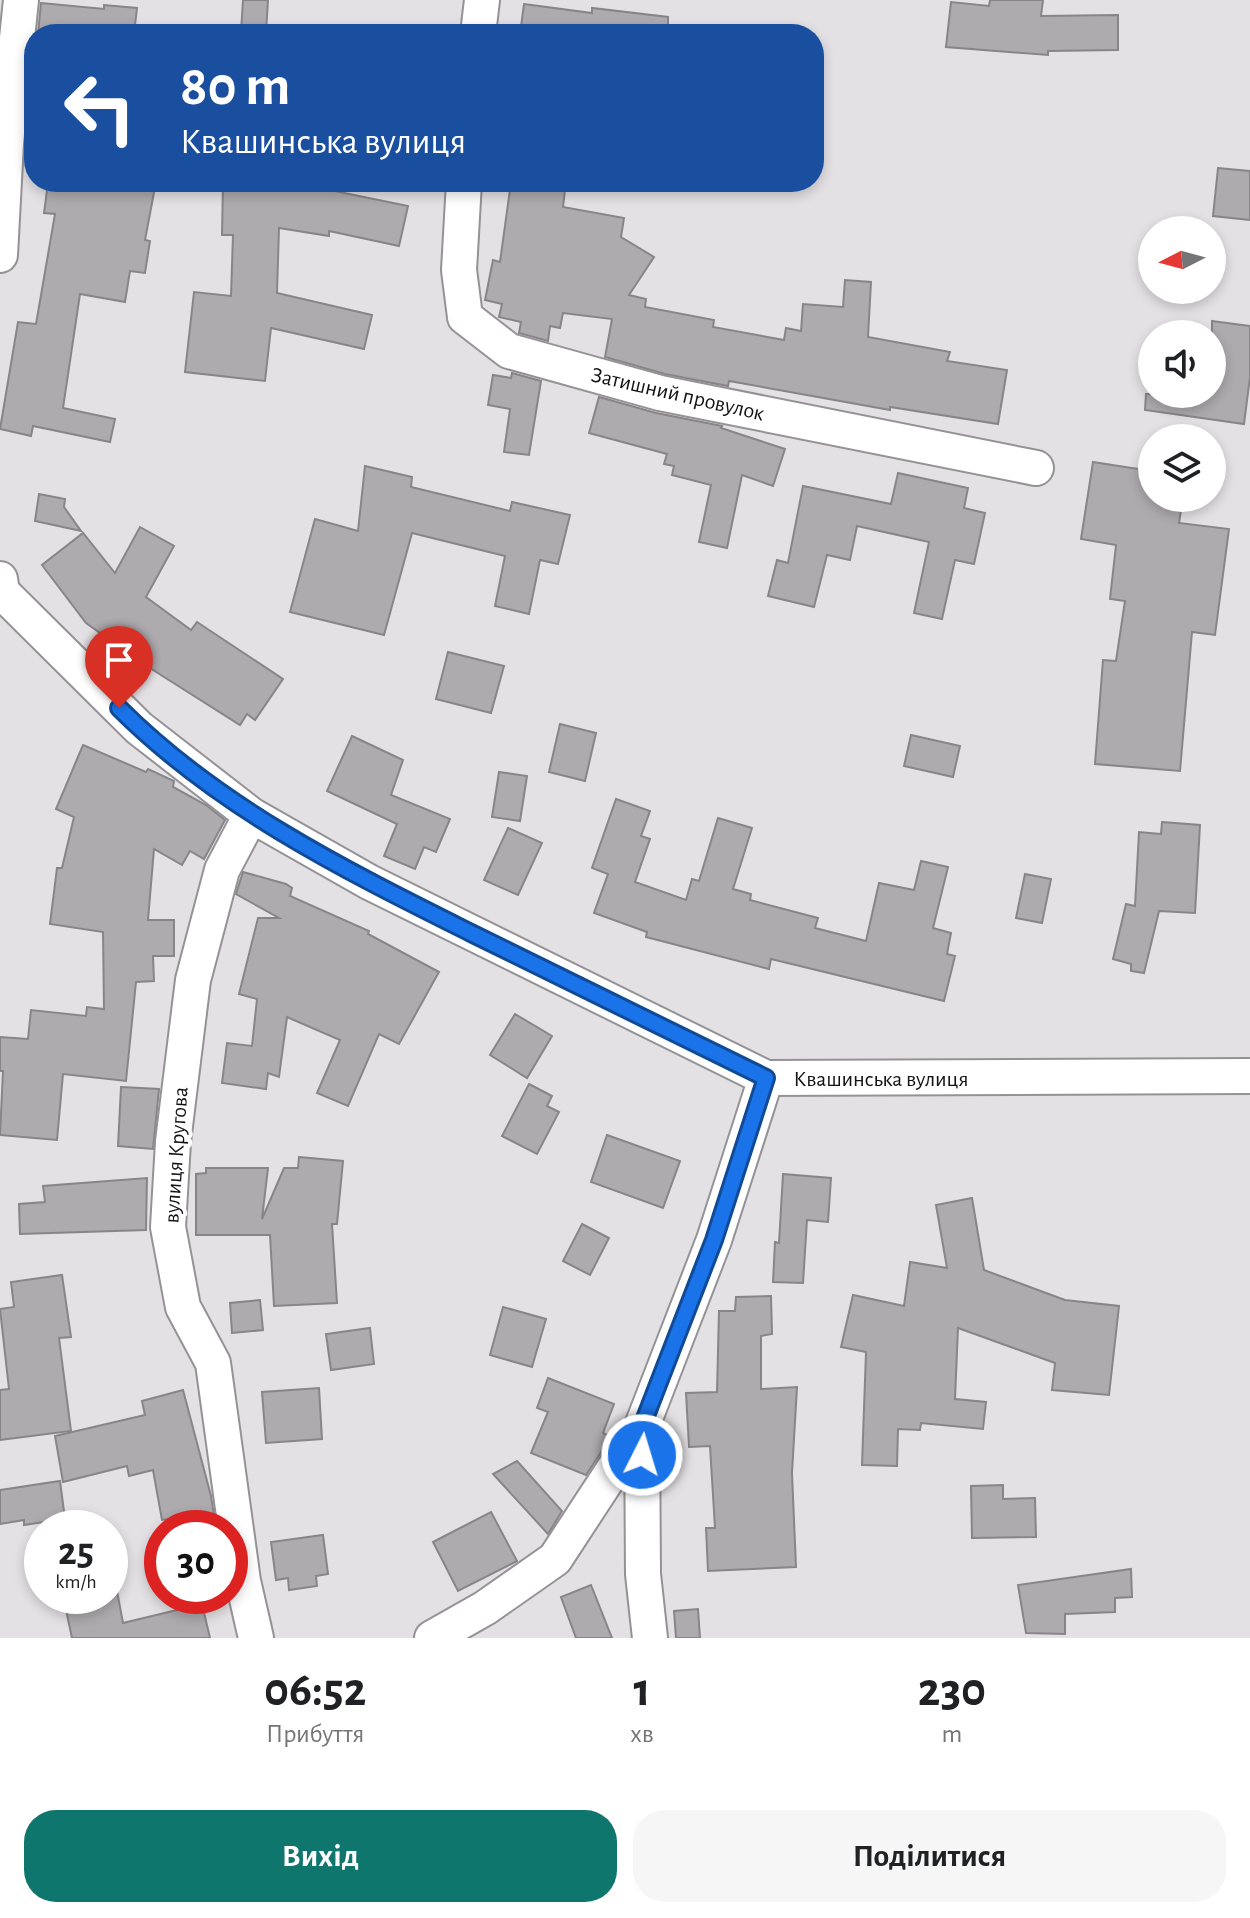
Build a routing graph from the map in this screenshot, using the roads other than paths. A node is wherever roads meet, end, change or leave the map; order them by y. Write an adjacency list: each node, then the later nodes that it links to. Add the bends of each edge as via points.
1 (21, 0): 4 (street)
2 (482, 0): 3 (street)
3 (479, 24)
4 (20, 143): 6 (street)
5 (463, 192): 7 (street, Затишний провулок, via 459,270 465,317 509,351 660,393)
6 (0, 255)
7 (1036, 468)
8 (0, 579): 9 (street, Квашинська вулиця, via 2,592 139,728)
9 (251, 815): 11 (street, Квашинська вулиця, via 369,882); 13 (street, вулиця Кругова, via 222,870 193,980 168,1227 183,1307 213,1363 243,1581)
10 (1250, 1076): 11 (street, Квашинська вулиця)
11 (766, 1078): 12 (street, via 714,1240)
12 (642, 1426): 14 (street, via 555,1559); 15 (street, via 643,1574)
13 (256, 1638)
14 (432, 1638)
15 (650, 1638)

